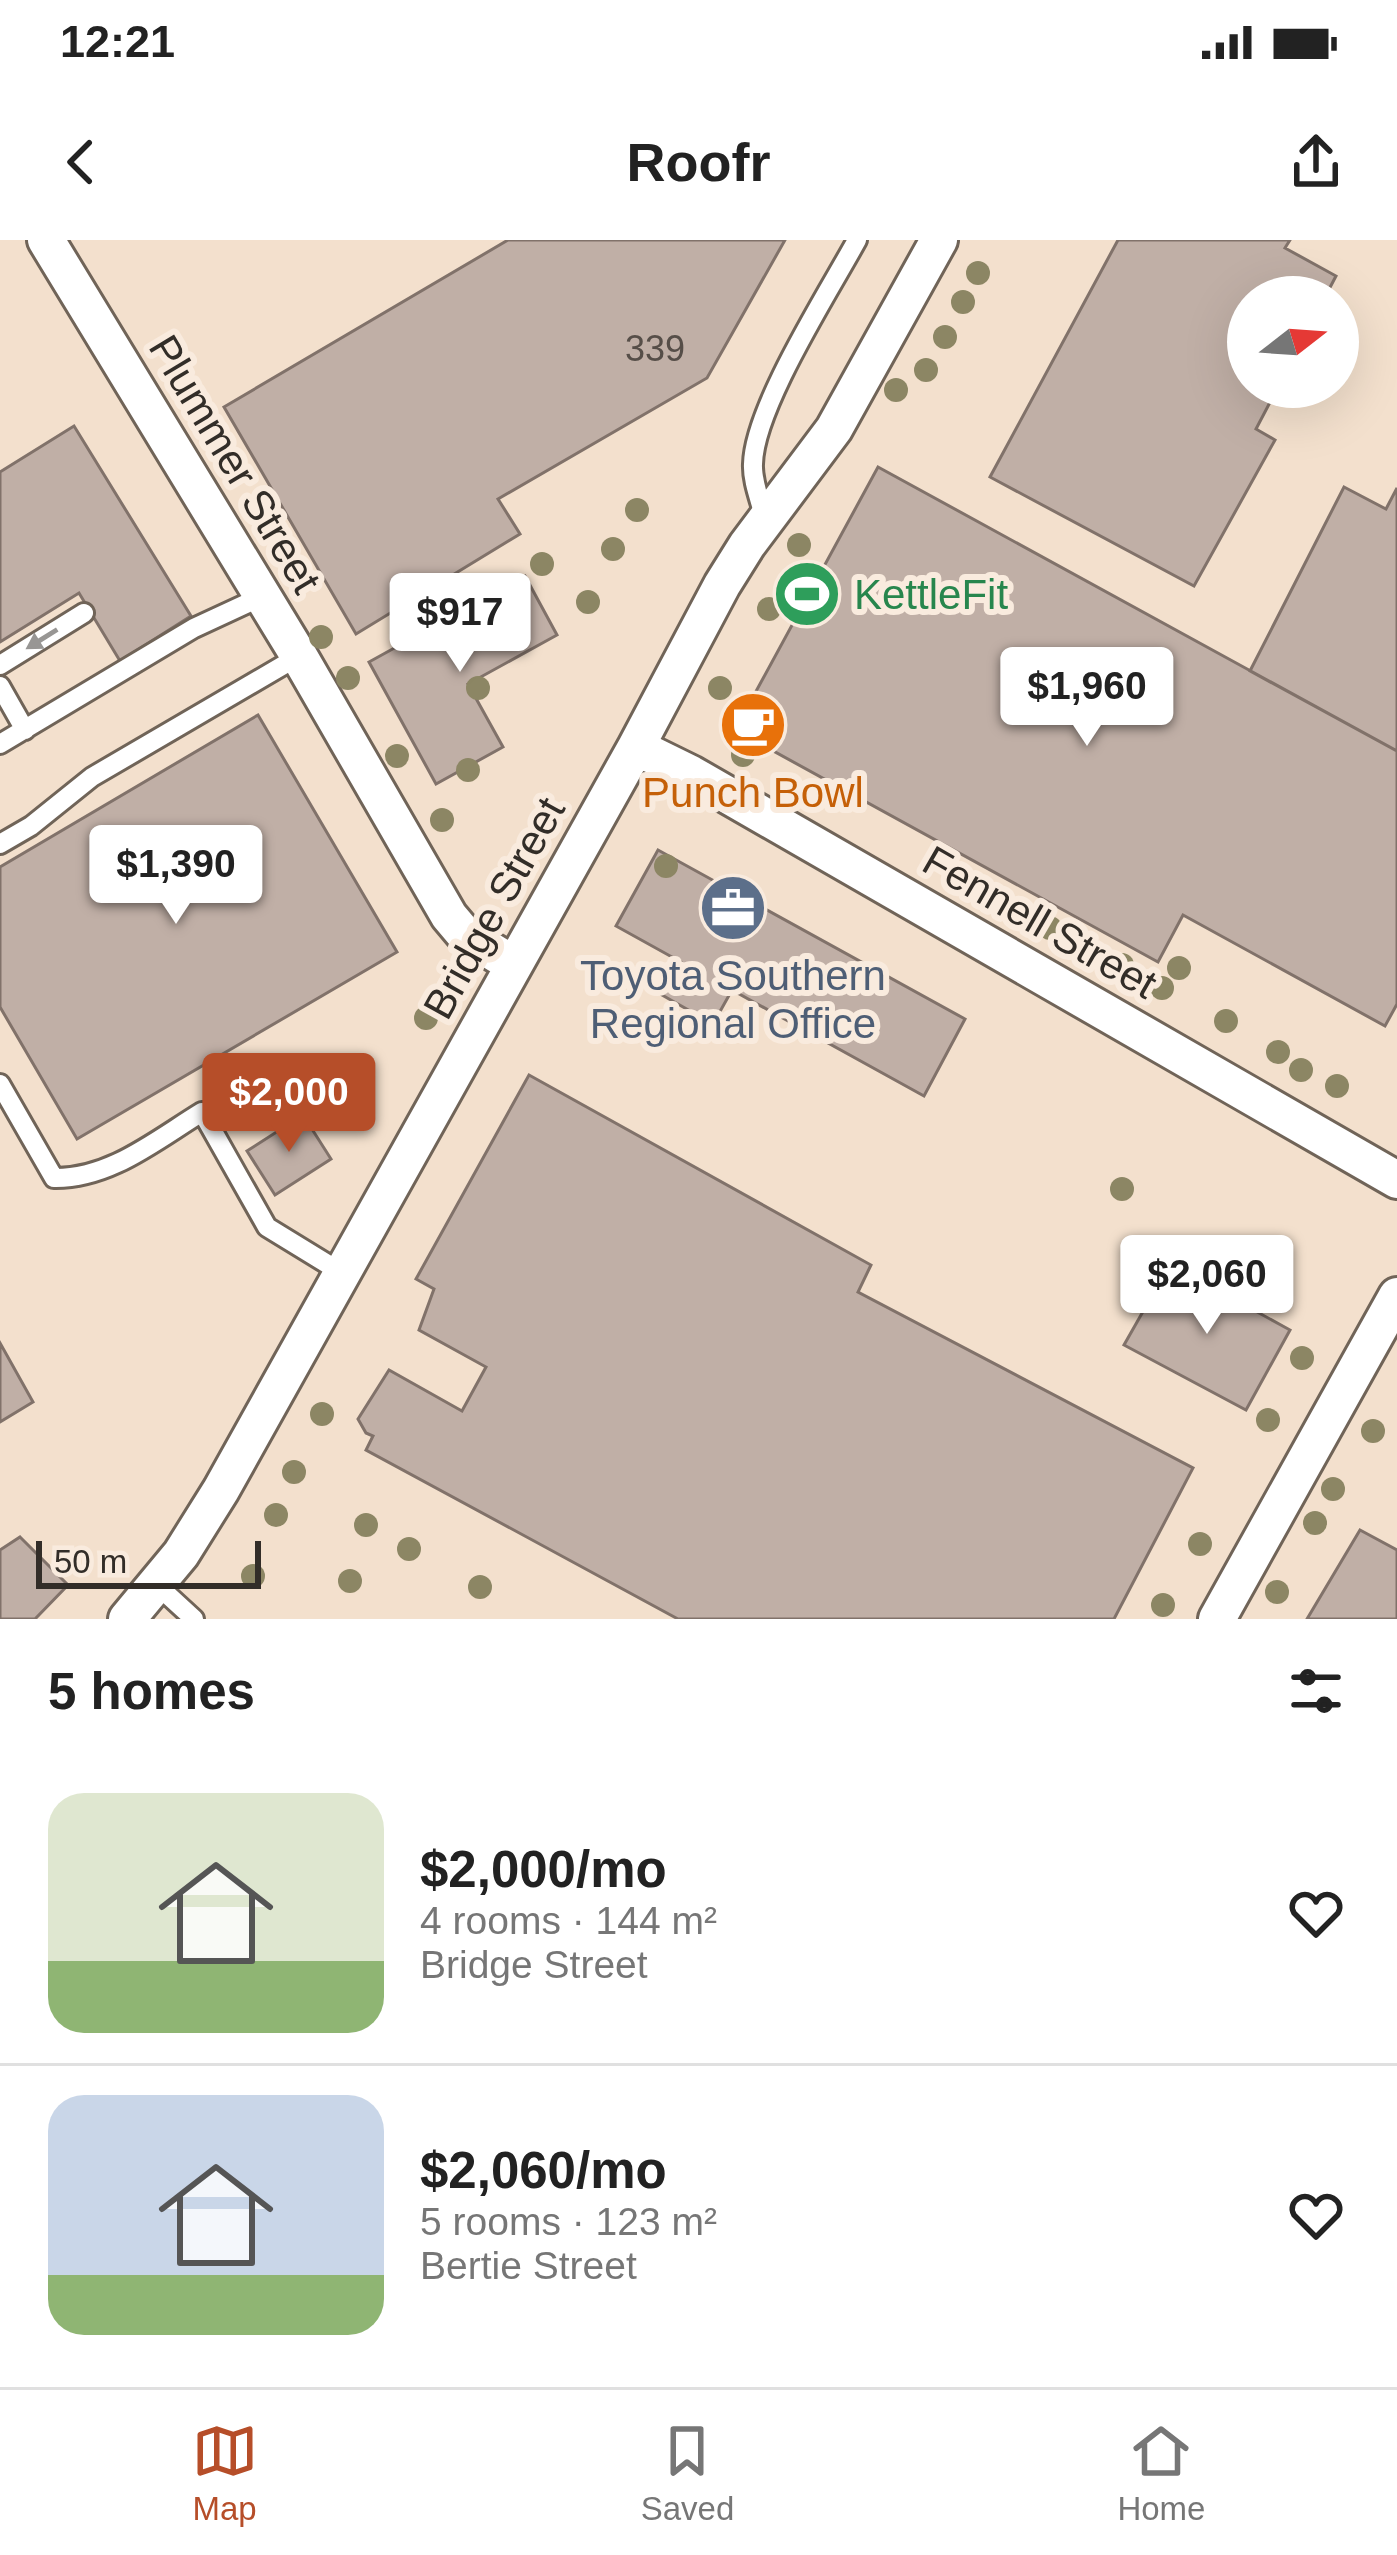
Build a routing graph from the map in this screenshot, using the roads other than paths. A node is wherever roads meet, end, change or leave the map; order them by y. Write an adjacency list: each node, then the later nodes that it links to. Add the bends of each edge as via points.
1 (46, 240): 5 (street, Plummer Street)
2 (856, 240): 4 (lane, via 759,432 753,466)
3 (939, 240): 4 (street, Bridge Street, via 834,429)
4 (765, 520): 12 (street, Bridge Street)
5 (262, 596): 7 (street, Plummer Street); 10 (lane)
6 (84, 613): 8 (lane, one-way to 8)
7 (299, 656): 13 (lane, via 92,777); 14 (street, Plummer Street, via 449,916)
8 (0, 665)
9 (0, 686): 10 (lane)
10 (25, 730): 11 (lane)
11 (0, 745)
12 (636, 747): 14 (street, Bridge Street); 16 (street, Fennell Street)
13 (0, 844)
14 (513, 964): 17 (street, Bridge Street)
15 (0, 1084): 17 (lane, via 54,1178 80,1178 125,1160 202,1112 267,1227)
16 (1397, 1180)
17 (342, 1273): 19 (street, Bridge Street, via 221,1490)
18 (1397, 1296): 22 (street)
19 (157, 1585): 20 (street, Bridge Street); 21 (lane)
20 (127, 1619)
21 (194, 1619)
22 (1217, 1619)

